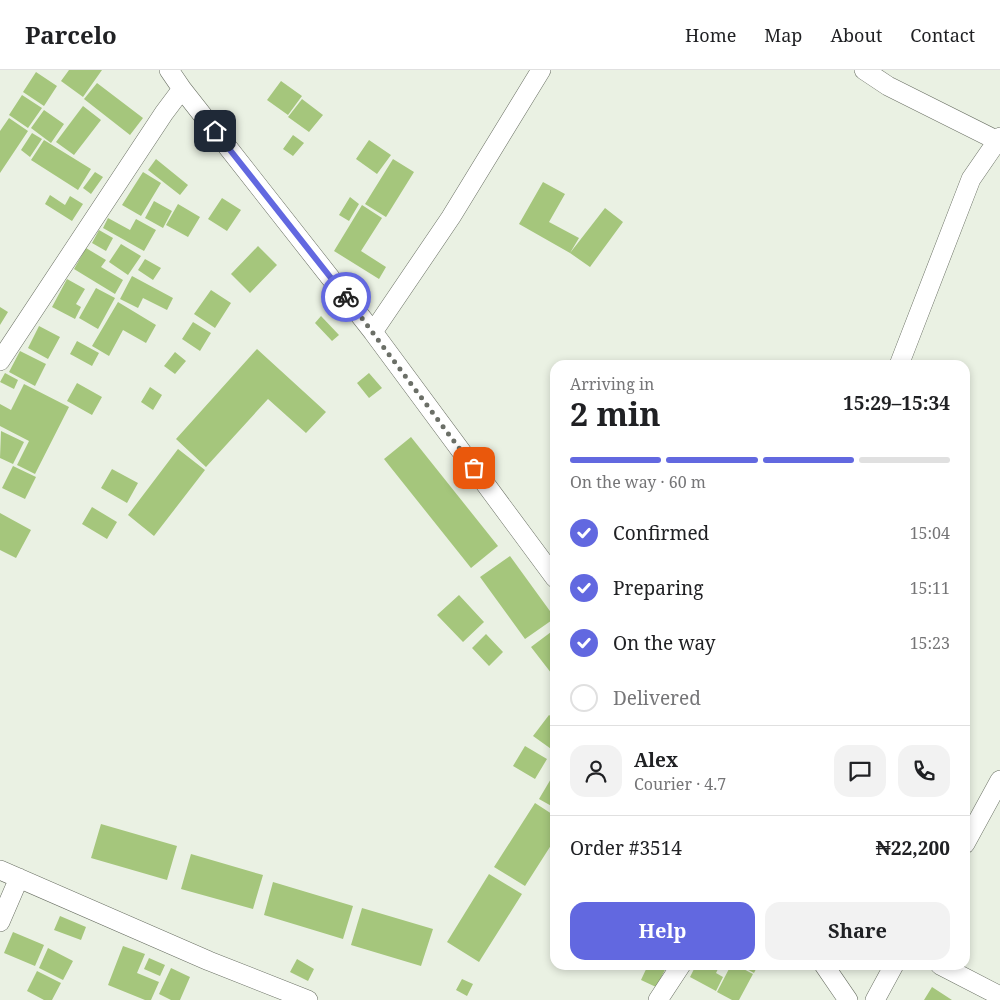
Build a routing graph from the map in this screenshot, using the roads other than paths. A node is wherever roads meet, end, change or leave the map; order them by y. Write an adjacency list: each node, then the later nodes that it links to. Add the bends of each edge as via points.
1 (169, 70): 4 (street)
2 (541, 70): 6 (street, via 451,217)
3 (864, 70): 5 (street, via 888,86)
4 (182, 89): 6 (street); 8 (street)
5 (999, 140): 7 (street, via 971,179)
6 (373, 332): 9 (street)
7 (901, 360)
8 (0, 361)
9 (550, 571)
10 (1000, 780): 12 (street)
11 (1000, 808): 12 (street)
12 (978, 820): 13 (street)
13 (970, 835)
14 (0, 870): 15 (street)
15 (19, 878): 16 (street); 22 (street, via 209,961)
16 (0, 922)
17 (678, 970): 23 (street)
18 (827, 970): 24 (street)
19 (891, 970): 25 (street)
20 (950, 970): 21 (street)
21 (1000, 996)
22 (308, 1000)
23 (658, 1000)
24 (848, 1000)
25 (875, 1000)

